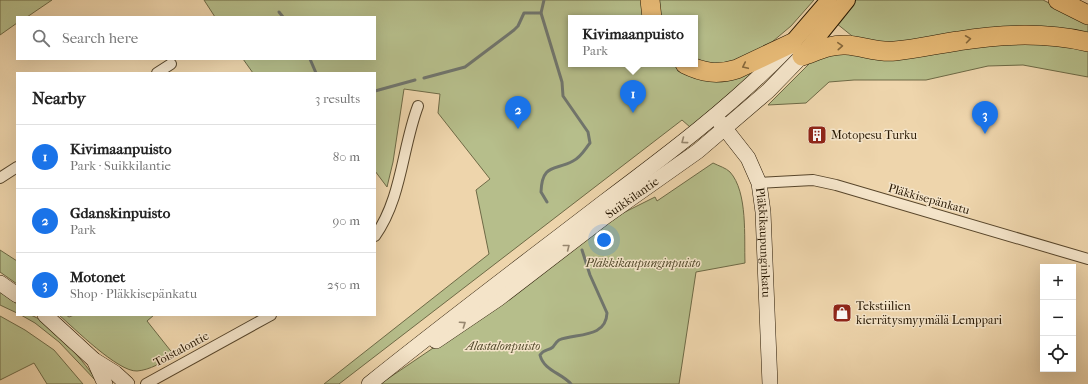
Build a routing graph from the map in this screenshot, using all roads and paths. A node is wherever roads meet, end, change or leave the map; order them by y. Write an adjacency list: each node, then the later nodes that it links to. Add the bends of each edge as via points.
1 (650, 0): 5 (highway)
2 (830, 0): 8 (main road, Suikkilantie)
3 (847, 0): 8 (main road, Suikkilantie)
4 (1058, 0): 6 (highway)
5 (652, 15)
6 (1088, 15)
7 (1088, 42): 8 (highway, one-way to 7, via 848,45 893,51 981,37 1011,35 1057,37)
8 (797, 50): 10 (highway, one-way to 10, via 727,72 706,72); 13 (main road, Suikkilantie); 14 (main road, Suikkilantie, via 768,91)
9 (171, 64): 11 (street)
10 (693, 67)
11 (159, 72)
12 (418, 106): 18 (street, via 409,128 398,183)
13 (714, 116): 14 (main road, Pläkkikaupunginkatu); 25 (main road, Suikkilantie, one-way to 25)
14 (725, 128): 17 (main road, Pläkkikaupunginkatu, via 748,158); 25 (main road, Suikkilantie, one-way to 14, via 475,316 606,216 698,151)
15 (16, 168): 16 (street)
16 (0, 178)
17 (759, 183): 19 (street, Pläkkisepänkatu, via 806,180 836,185); 30 (main road, Pläkkikaupunginkatu, via 763,212)
18 (376, 234)
19 (1088, 259)
20 (0, 283): 21 (main road)
21 (16, 294)
22 (46, 316): 24 (main road)
23 (269, 316): 28 (street, Toistalontie)
24 (94, 360): 26 (main road); 27 (main road)
25 (393, 365): 29 (main road, Suikkilantie)
26 (106, 384)
27 (127, 384)
28 (146, 384)
29 (369, 384)
30 (770, 384)

